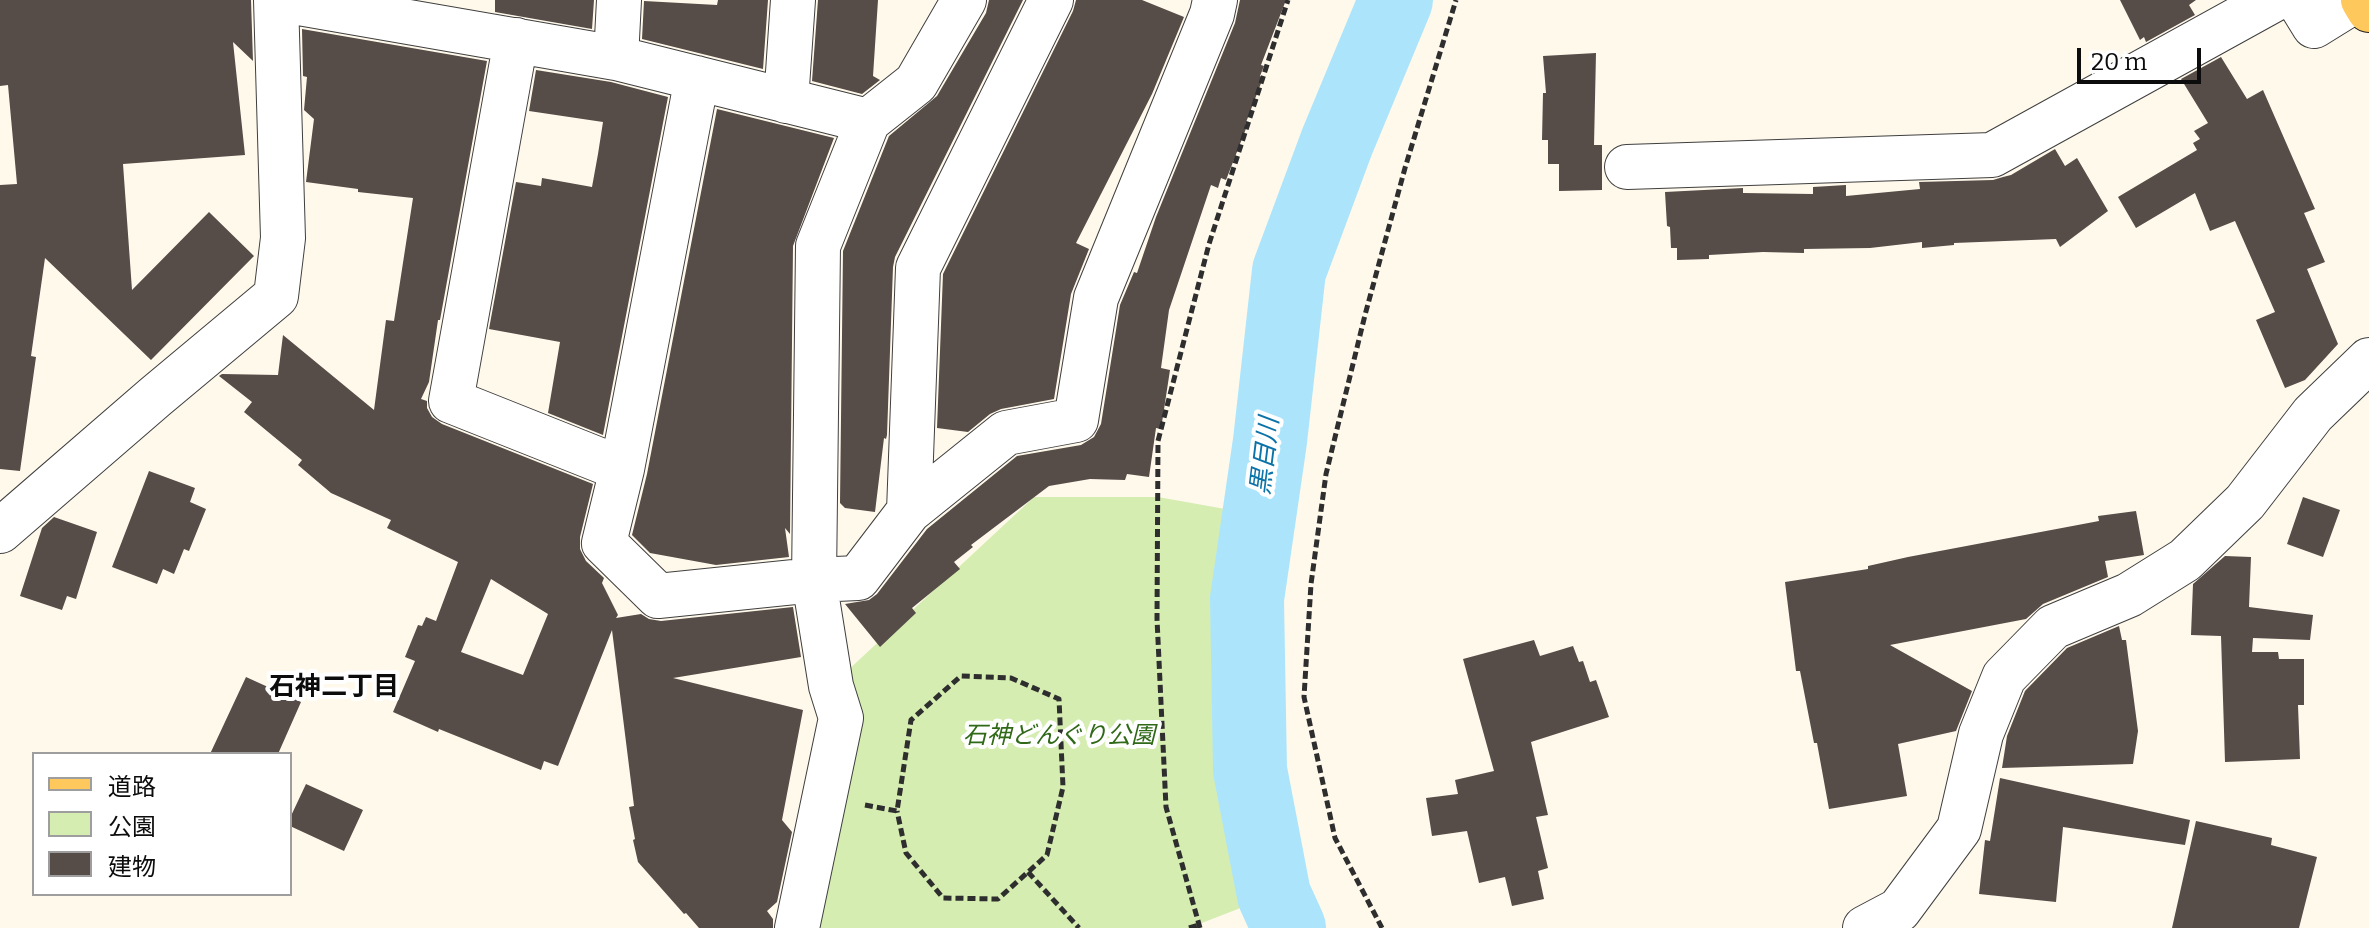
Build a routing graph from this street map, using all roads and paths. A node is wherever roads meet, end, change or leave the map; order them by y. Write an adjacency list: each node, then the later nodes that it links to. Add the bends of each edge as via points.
1 (279, 0): 14 (street); 23 (street, via 283,238 276,296)
2 (619, 0): 15 (street)
3 (793, 0): 17 (street)
4 (964, 0): 18 (street, via 916,83)
5 (1051, 0): 22 (street, via 918,268)
6 (1288, 0): 28 (path, via 1209,244 1158,441 1157,619 1166,807)
7 (1456, 0): 32 (path, via 1358,344 1326,474 1311,584 1304,697 1335,838)
8 (2273, 0): 19 (street, via 1992,155)
9 (2298, 0): 10 (street, via 2314,26)
10 (2356, 0)
11 (2363, 0): 13 (main road)
12 (1202, 5): 22 (street, via 1096,298 1076,420 1006,433)
13 (2369, 10)
14 (516, 40): 15 (street); 21 (street, via 451,401)
15 (616, 58): 16 (street)
16 (697, 78): 17 (street); 21 (street)
17 (786, 101): 18 (street)
18 (868, 121): 24 (street, via 818,246)
19 (1627, 167)
20 (2369, 360): 33 (street, via 2313,414 2245,502 2185,560 2129,595 2053,627 2004,677 1981,734 1959,829 1899,910)
21 (622, 469): 24 (street, via 604,543 658,596)
22 (909, 511): 24 (street, via 858,578)
23 (0, 531)
24 (814, 580): 25 (street, via 841,718)
25 (825, 798): 26 (path); 29 (street)
26 (897, 811): 27 (path, via 906,853 943,898 998,899); 27 (path, via 911,720 961,676 1011,678 1059,699 1063,787 1047,855)
27 (1028, 872): 30 (path)
28 (1200, 927): 31 (path)
29 (797, 928)
30 (1079, 928)
31 (1189, 928)
32 (1382, 928)
33 (1865, 928)

